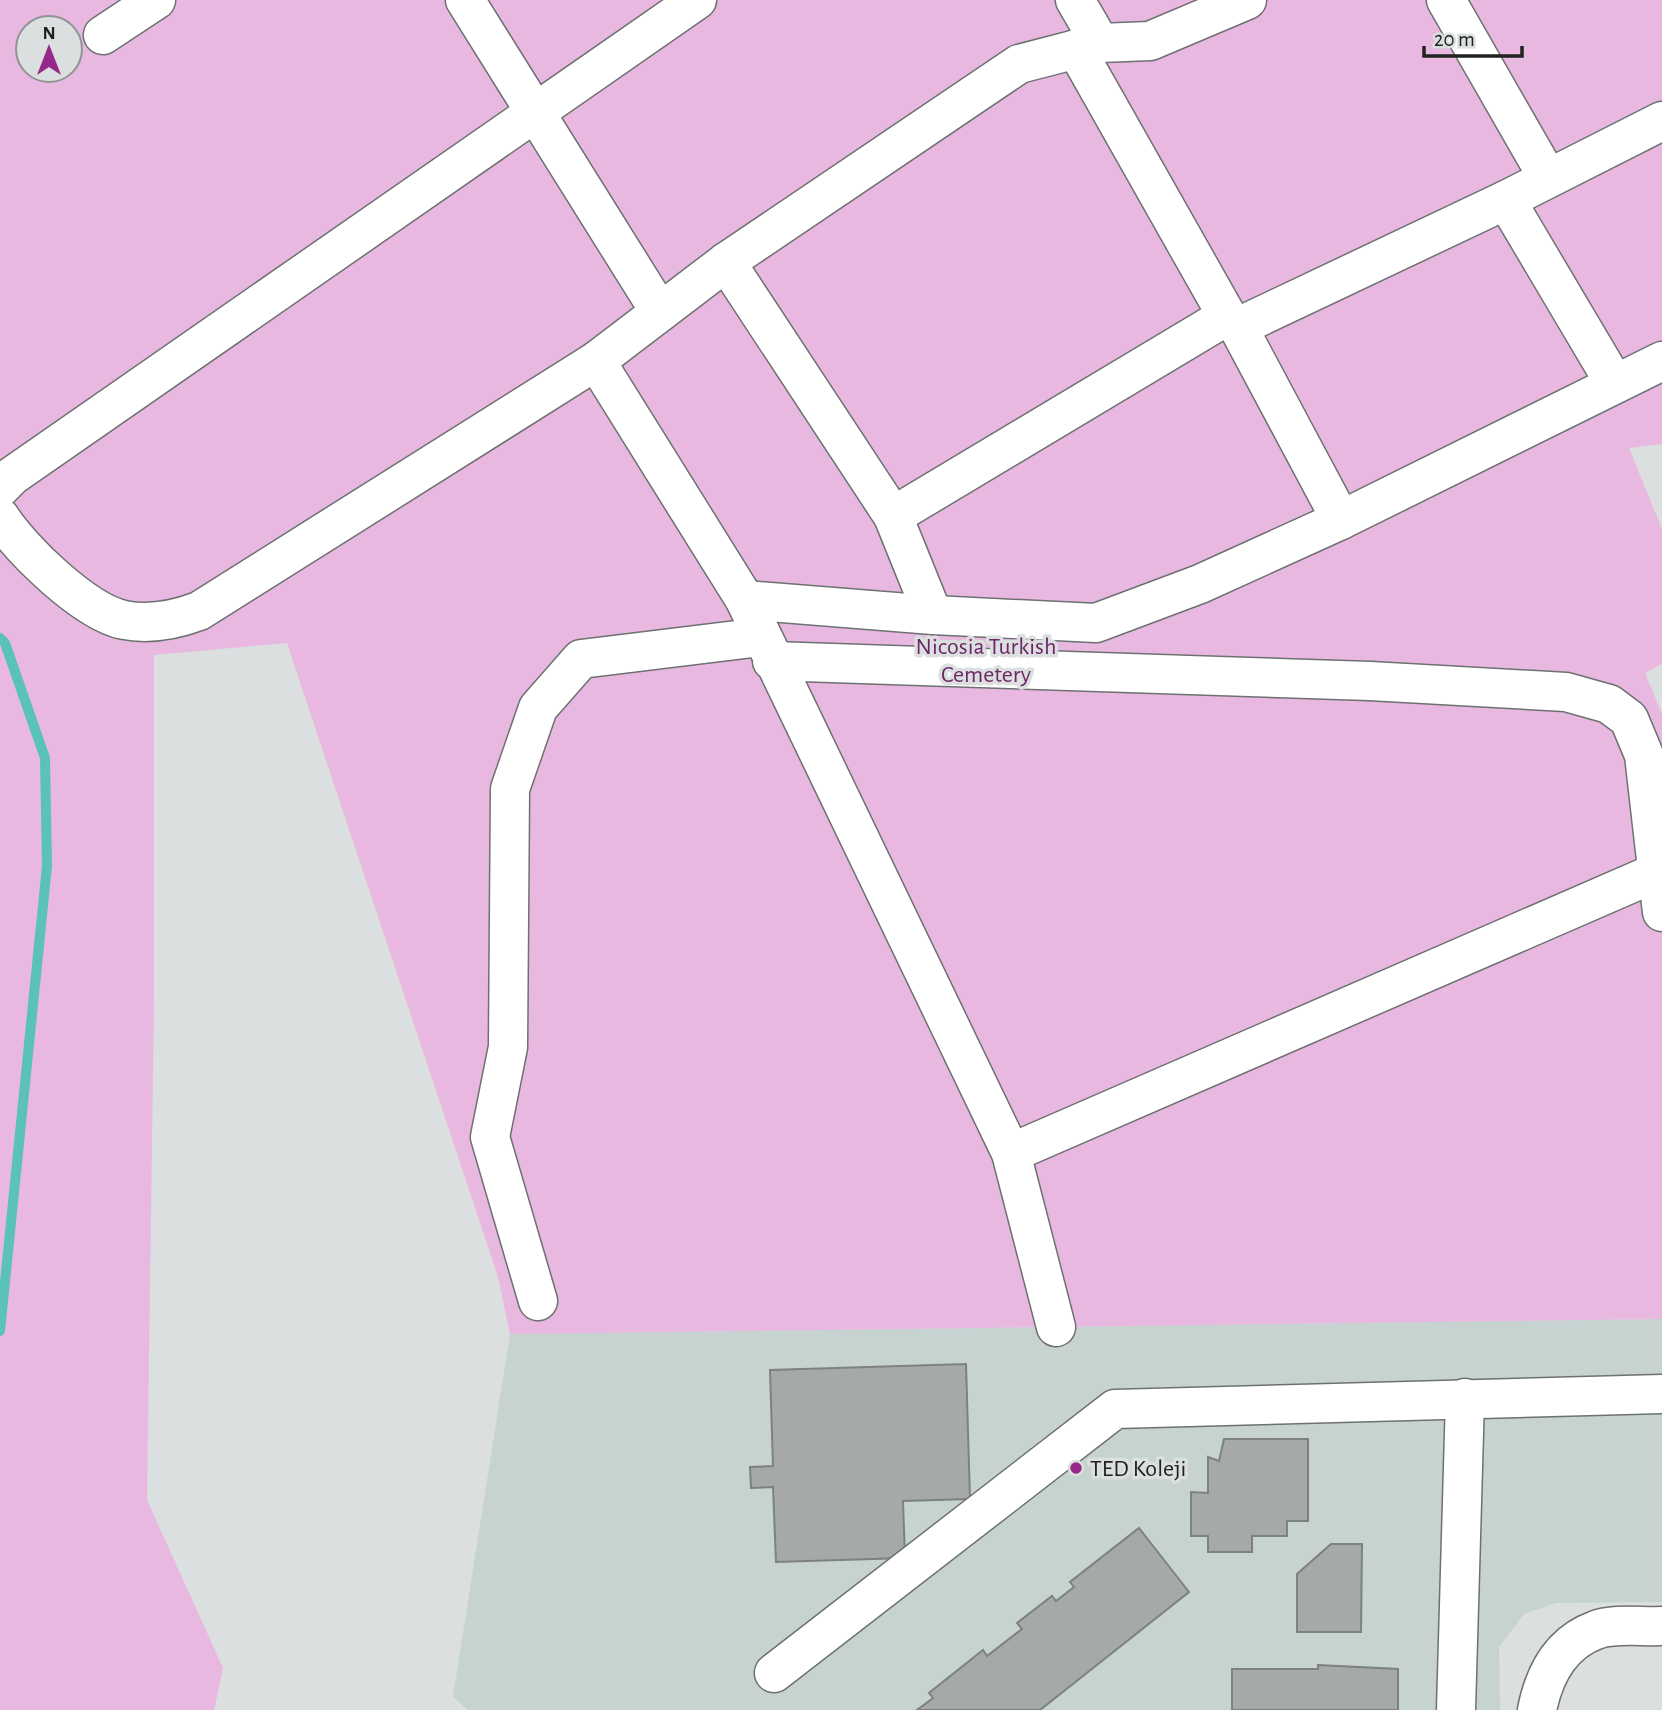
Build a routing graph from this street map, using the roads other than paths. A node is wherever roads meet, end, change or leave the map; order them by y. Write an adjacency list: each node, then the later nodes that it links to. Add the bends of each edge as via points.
1 (156, 0): 7 (street)
2 (465, 0): 9 (street)
3 (697, 0): 9 (street)
4 (1075, 0): 8 (street)
5 (1247, 0): 8 (street, via 1150,41)
6 (1446, 0): 11 (street)
7 (103, 35)
8 (1088, 46): 13 (street, via 1019,64); 15 (street)
9 (537, 112): 14 (street); 19 (street)
10 (1662, 121): 11 (street)
11 (1548, 178): 12 (street)
12 (1506, 200): 15 (street); 18 (street)
13 (726, 262): 14 (street); 20 (street)
14 (660, 312): 16 (street)
15 (1233, 321): 20 (street); 22 (street)
16 (596, 361): 21 (street, via 226,595 172,620 132,621 110,615 33,558); 23 (street)
17 (1662, 361): 18 (street)
18 (1615, 384): 22 (street)
19 (0, 488)
20 (893, 516): 24 (street)
21 (0, 517)
22 (1340, 520): 24 (street, via 1200,584 1096,623)
23 (745, 600): 24 (street); 25 (street)
24 (933, 615)
25 (767, 649): 26 (street, via 1566,692 1609,704 1629,719 1644,755); 28 (street); 29 (street, via 581,659 538,708 510,789 508,1046 490,1137)
26 (1655, 873): 27 (street); 28 (street)
27 (1662, 912)
28 (1011, 1153): 30 (street)
29 (538, 1301)
30 (1056, 1327)
31 (1662, 1394): 32 (street)
32 (1465, 1398): 34 (street, via 1115,1409); 35 (street)
33 (1662, 1626): 36 (street, via 1597,1629 1566,1647 1543,1680)
34 (774, 1673)
35 (1456, 1710)
36 (1537, 1710)

